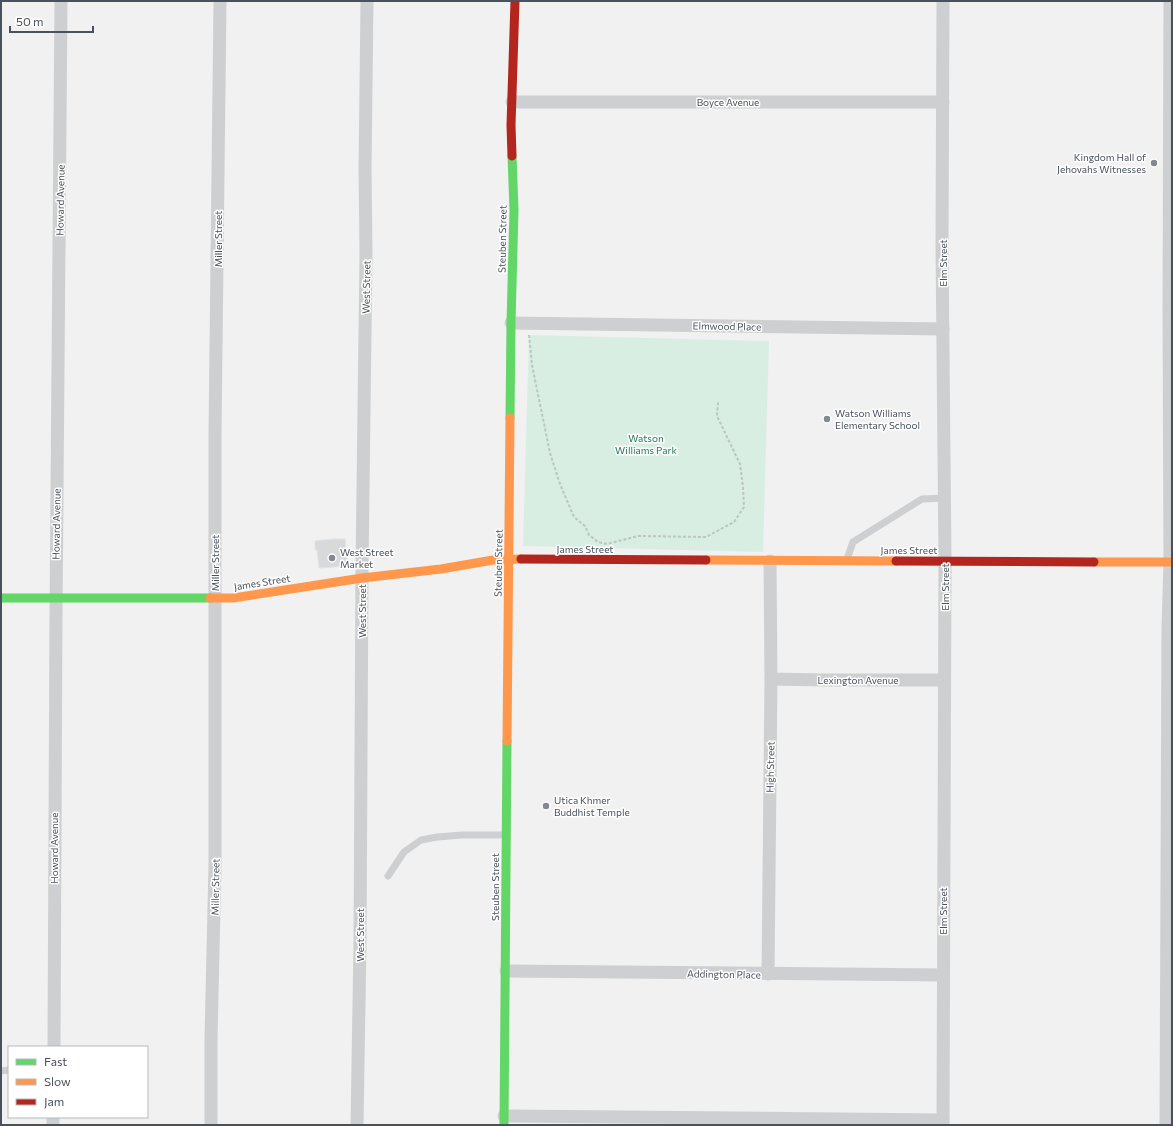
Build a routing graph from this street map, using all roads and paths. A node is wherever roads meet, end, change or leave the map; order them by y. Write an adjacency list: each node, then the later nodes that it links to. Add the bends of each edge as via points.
1 (61, 1): 23 (street, Howard Avenue)
2 (220, 1): 24 (street, Miller Street)
3 (367, 1): 21 (street, West Street)
4 (515, 1): 8 (street, Steuben Street)
5 (943, 1): 9 (street, Elm Street)
6 (1170, 1): 7 (street)
7 (1171, 31): 10 (street)
8 (512, 102): 9 (street, Boyce Avenue); 11 (street, Steuben Street, via 514,210)
9 (943, 102): 12 (street, Elm Street)
10 (1170, 312): 20 (street)
11 (511, 323): 12 (street, Elmwood Place); 16 (street, Steuben Street)
12 (943, 329): 15 (street, Elm Street)
13 (528, 335): 14 (path, via 550,454 560,484 574,517 598,542 607,544 638,536 706,536 734,522 744,507 740,464 718,416)
14 (718, 402)
15 (944, 498): 18 (lane, via 922,499 853,542); 19 (street, Elm Street)
16 (510, 559): 17 (street, James Street); 21 (street, James Street); 28 (street, Steuben Street)
17 (770, 561): 18 (street, James Street); 25 (street, High Street)
18 (846, 561): 19 (street, James Street)
19 (945, 561): 20 (street, James Street); 26 (street, Elm Street)
20 (1171, 562): 27 (street, via 1168,635)
21 (362, 578): 24 (street, James Street); 37 (street, West Street)
22 (1, 598): 23 (street, James Street)
23 (56, 598): 24 (street, James Street); 33 (street, Howard Avenue)
24 (215, 599): 36 (street, Miller Street, via 215,864)
25 (771, 679): 26 (street, Lexington Avenue); 31 (street, High Street)
26 (944, 680): 32 (street, Elm Street)
27 (1170, 824): 38 (street)
28 (506, 835): 29 (lane, via 437,837 421,840 404,852); 30 (street, Steuben Street)
29 (388, 876)
30 (506, 971): 31 (street, Addington Place); 34 (street, Steuben Street)
31 (768, 974): 32 (street, Addington Place)
32 (943, 975): 35 (street, Elm Street)
33 (54, 1046)
34 (504, 1120): 35 (street)
35 (943, 1122)
36 (211, 1125)
37 (357, 1125)
38 (1166, 1125)

